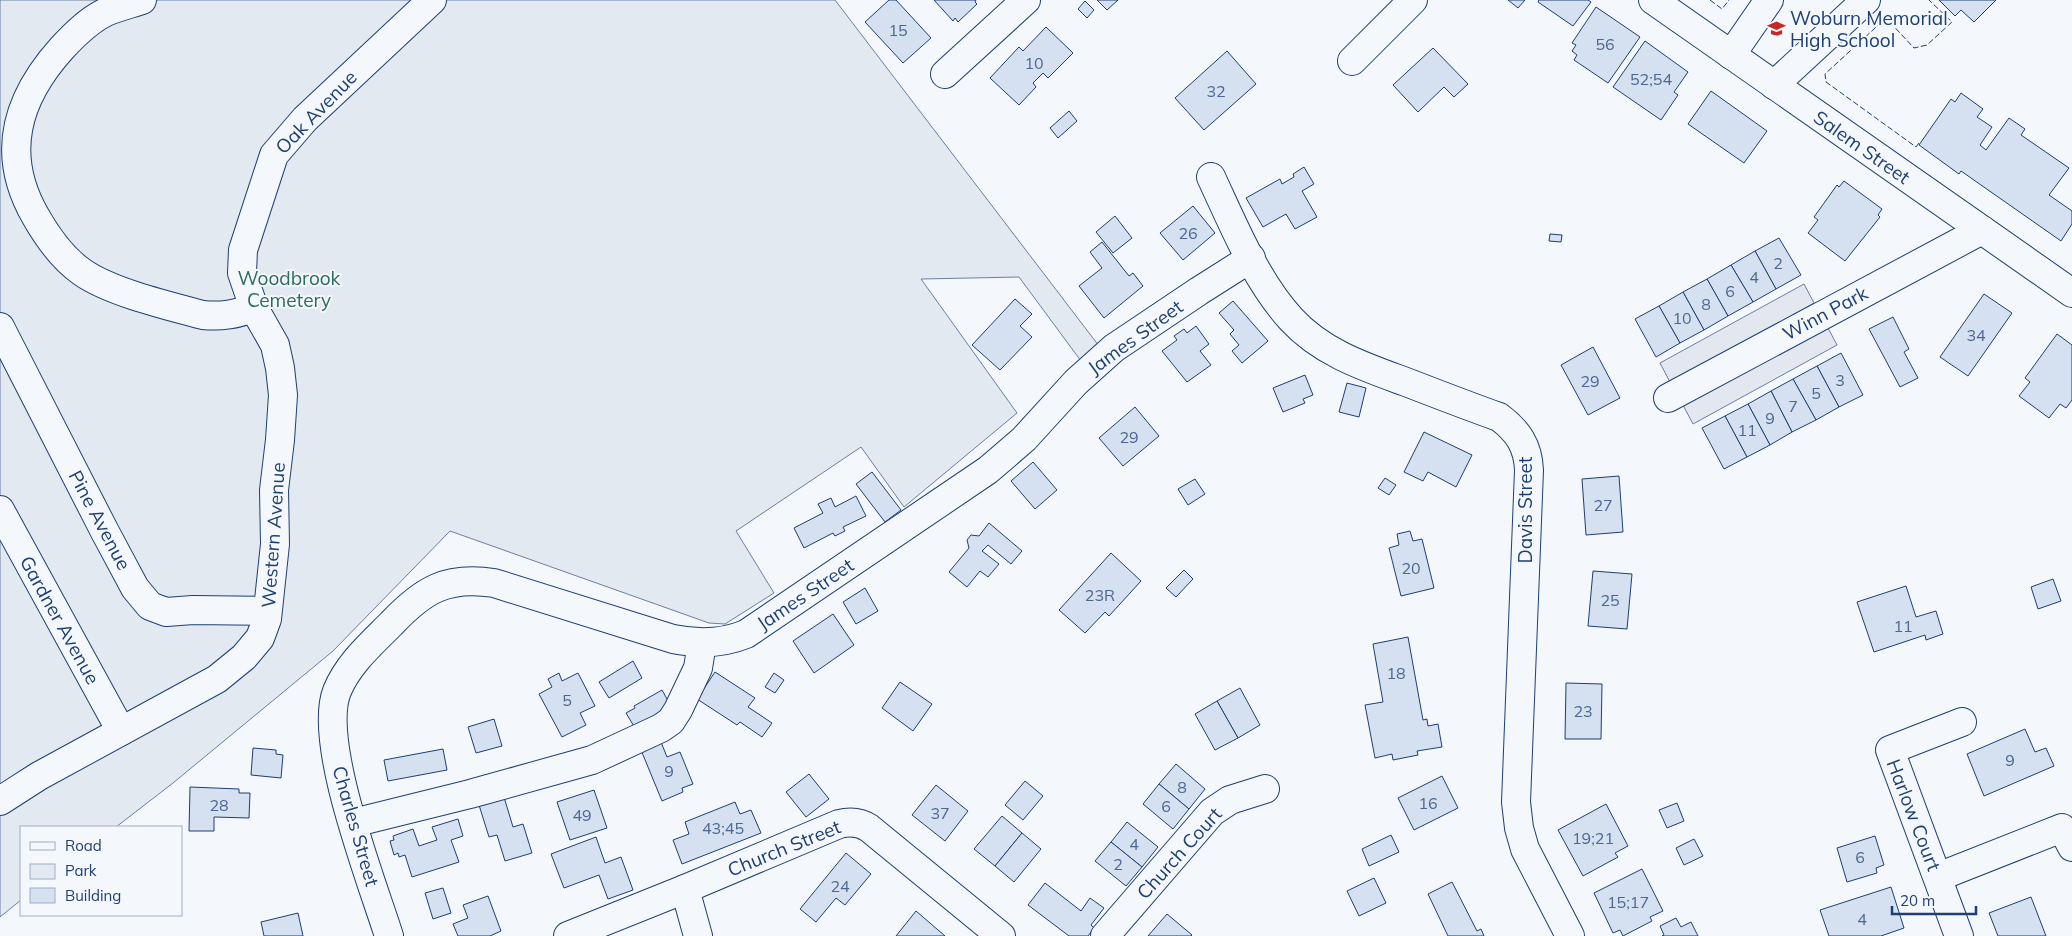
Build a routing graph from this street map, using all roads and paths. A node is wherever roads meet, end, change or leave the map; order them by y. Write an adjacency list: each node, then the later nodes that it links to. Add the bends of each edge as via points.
1 (142, 0): 16 (street, via 106,12 85,26 46,65 34,84 19,121 16,139 16,163 28,204 64,257 82,273 106,285 203,315 232,316)
2 (432, 0): 16 (street, Oak Avenue, via 305,119 274,155 243,250 242,272)
3 (1026, 0): 10 (street)
4 (1413, 0): 9 (street)
5 (1654, 0): 8 (street, Salem Street)
6 (1769, 0): 8 (street)
7 (1866, 0): 11 (street)
8 (1731, 55): 11 (street, Salem Street)
9 (1352, 61)
10 (945, 74)
11 (1774, 85): 13 (street, Salem Street)
12 (1211, 177): 14 (street, Davis Street)
13 (1982, 230): 15 (street, Salem Street); 18 (street, Winn Park)
14 (1251, 258): 21 (street, James Street, via 1114,348 1076,382 1024,439 988,470 746,634); 36 (street, Davis Street, via 1291,319 1320,344 1361,365 1499,417 1525,446 1529,470 1516,802 1525,849)
15 (2072, 293)
16 (254, 308): 20 (street, Western Avenue, via 275,345 283,395 274,490 275,544)
17 (0, 327): 20 (street, Pine Avenue, via 135,588 150,606 166,612)
18 (1668, 398)
19 (0, 510): 24 (street, Gardner Avenue)
20 (267, 611): 24 (street, Western Avenue, via 260,638 218,679)
21 (702, 643): 22 (street, James Street, via 673,639 511,587 479,581 457,582 421,595 363,652 340,686); 27 (street, via 698,668 687,693 675,716 661,728 592,760)
22 (332, 714): 27 (street, Charles Street, via 332,739)
23 (1962, 722): 29 (street, Harlow Court, via 1890,750)
24 (121, 731): 26 (street, Western Avenue)
25 (1265, 789): 35 (street, Church Court, via 1230,800 1212,812)
26 (0, 801)
27 (353, 822): 31 (street, Charles Street)
28 (2072, 847): 29 (street, via 2062,828)
29 (1938, 876): 37 (street, Harlow Court)
30 (685, 890): 32 (street, Church Street); 33 (street); 34 (street, Church Street, via 840,824 855,822 870,828)
31 (389, 936)
32 (568, 936)
33 (698, 936)
34 (1001, 936)
35 (1106, 936)
36 (1570, 936)
37 (1959, 936)

